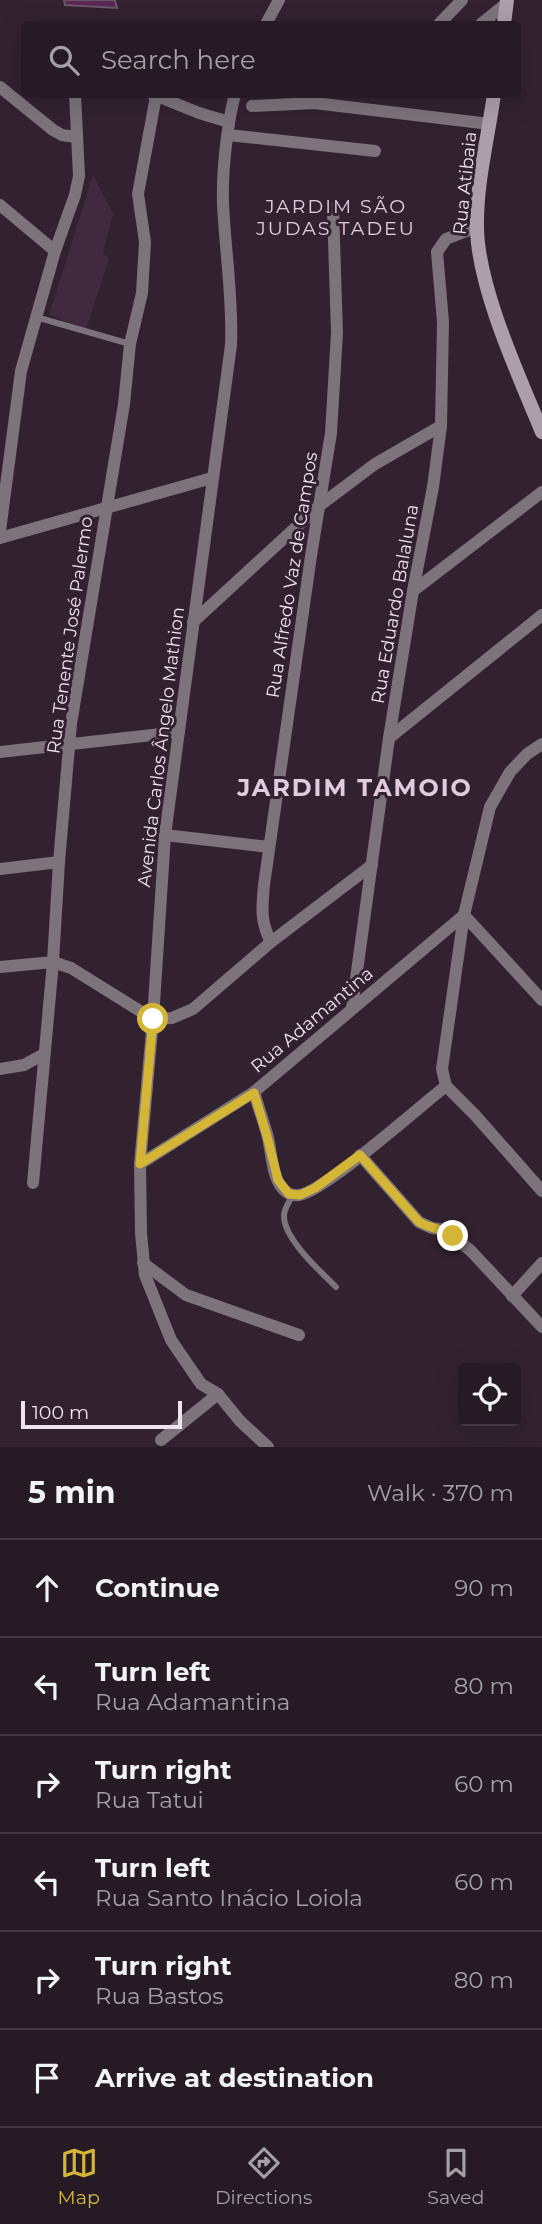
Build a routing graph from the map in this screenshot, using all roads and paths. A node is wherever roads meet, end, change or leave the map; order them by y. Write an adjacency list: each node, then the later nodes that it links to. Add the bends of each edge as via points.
1 (279, 0): 4 (street)
2 (463, 0): 5 (street)
3 (507, 2): 6 (street); 7 (main road)
4 (268, 21)
5 (442, 21)
6 (485, 21)
7 (504, 21)
8 (0, 87): 17 (street, via 53,130)
9 (75, 98): 17 (street)
10 (154, 98): 24 (street, Rua Tenente José Palermo, via 138,194 145,242 142,293)
11 (161, 98): 16 (street)
12 (234, 98): 16 (street, Avenida Carlos Ângelo Mathion)
13 (493, 98): 15 (main road, Rua Atibaia)
14 (252, 106): 15 (street, via 314,103)
15 (490, 124): 21 (main road, Rua Atibaia)
16 (229, 128): 18 (street); 27 (street, Avenida Carlos Ângelo Mathion, via 223,201 232,345)
17 (76, 137): 22 (street, via 75,195)
18 (375, 150)
19 (0, 205): 22 (street)
20 (333, 209): 29 (street, Rua Alfredo Vaz de Campos, via 335,380)
21 (477, 227): 25 (street, Rua Eduardo Balaluna, via 446,239 437,252 443,322); 26 (main road, Rua Atibaia, via 480,261 490,293)
22 (54, 251): 23 (street)
23 (36, 317): 24 (lane); 31 (street, via 19,382)
24 (130, 344): 30 (street, Rua Tenente José Palermo)
25 (441, 426): 29 (street, via 375,464); 33 (street, Rua Eduardo Balaluna)
26 (542, 432)
27 (212, 478): 30 (street); 35 (street, Avenida Carlos Ângelo Mathion)
28 (542, 492): 33 (street)
29 (319, 506): 35 (street); 42 (street, Rua Alfredo Vaz de Campos)
30 (106, 510): 32 (street); 39 (street, Rua Tenente José Palermo)
31 (0, 531)
32 (0, 538)
33 (413, 591): 37 (street, Rua Eduardo Balaluna)
34 (542, 615): 37 (street)
35 (193, 622): 36 (street, Avenida Carlos Ângelo Mathion)
36 (179, 733): 39 (street); 41 (street, Avenida Carlos Ângelo Mathion)
37 (389, 738): 44 (street, Rua Eduardo Balaluna)
38 (542, 744): 46 (street, via 510,772 491,807)
39 (71, 745): 40 (street); 43 (street, Rua Tenente José Palermo)
40 (0, 752)
41 (164, 835): 42 (street); 54 (street, Avenida Carlos Ângelo Mathion)
42 (269, 847): 47 (street, Rua Alfredo Vaz de Campos, via 262,909 263,927)
43 (59, 862): 45 (street); 50 (street, Rua Tenente José Palermo)
44 (372, 866): 47 (street); 53 (street, Rua Eduardo Balaluna)
45 (0, 869)
46 (464, 915): 48 (street, Rua Adamantina); 49 (street); 52 (street)
47 (271, 942): 54 (street, via 193,1009 172,1018)
48 (429, 943): 49 (street); 53 (street, Rua Adamantina)
49 (459, 943): 57 (street, via 442,1069)
50 (53, 962): 51 (street); 54 (street, via 71,968); 55 (street, Rua Tenente José Palermo)
51 (0, 967)
52 (542, 1000)
53 (352, 1008): 58 (street, Rua Adamantina)
54 (153, 1019): 60 (street, Avenida Carlos Ângelo Mathion)
55 (44, 1054): 56 (street, via 24,1065); 61 (street, Rua Tenente José Palermo)
56 (0, 1069)
57 (446, 1086): 59 (street); 62 (street)
58 (254, 1093): 60 (street, Rua Adamantina); 63 (street, via 278,1180 285,1191)
59 (360, 1155): 63 (street, via 315,1188); 67 (street, via 419,1222 453,1236)
60 (140, 1164): 64 (street, Avenida Carlos Ângelo Mathion)
61 (33, 1183)
62 (542, 1191)
63 (296, 1195): 66 (lane, via 285,1208 288,1231)
64 (143, 1263): 69 (street, via 186,1295); 70 (street, Avenida Carlos Ângelo Mathion, via 151,1296 171,1340 201,1384)
65 (542, 1263): 67 (street)
66 (336, 1287)
67 (512, 1296): 68 (street)
68 (542, 1327)
69 (299, 1335)
70 (218, 1394): 71 (street); 72 (street, Avenida Carlos Ângelo Mathion)
71 (161, 1440)
72 (268, 1447)

